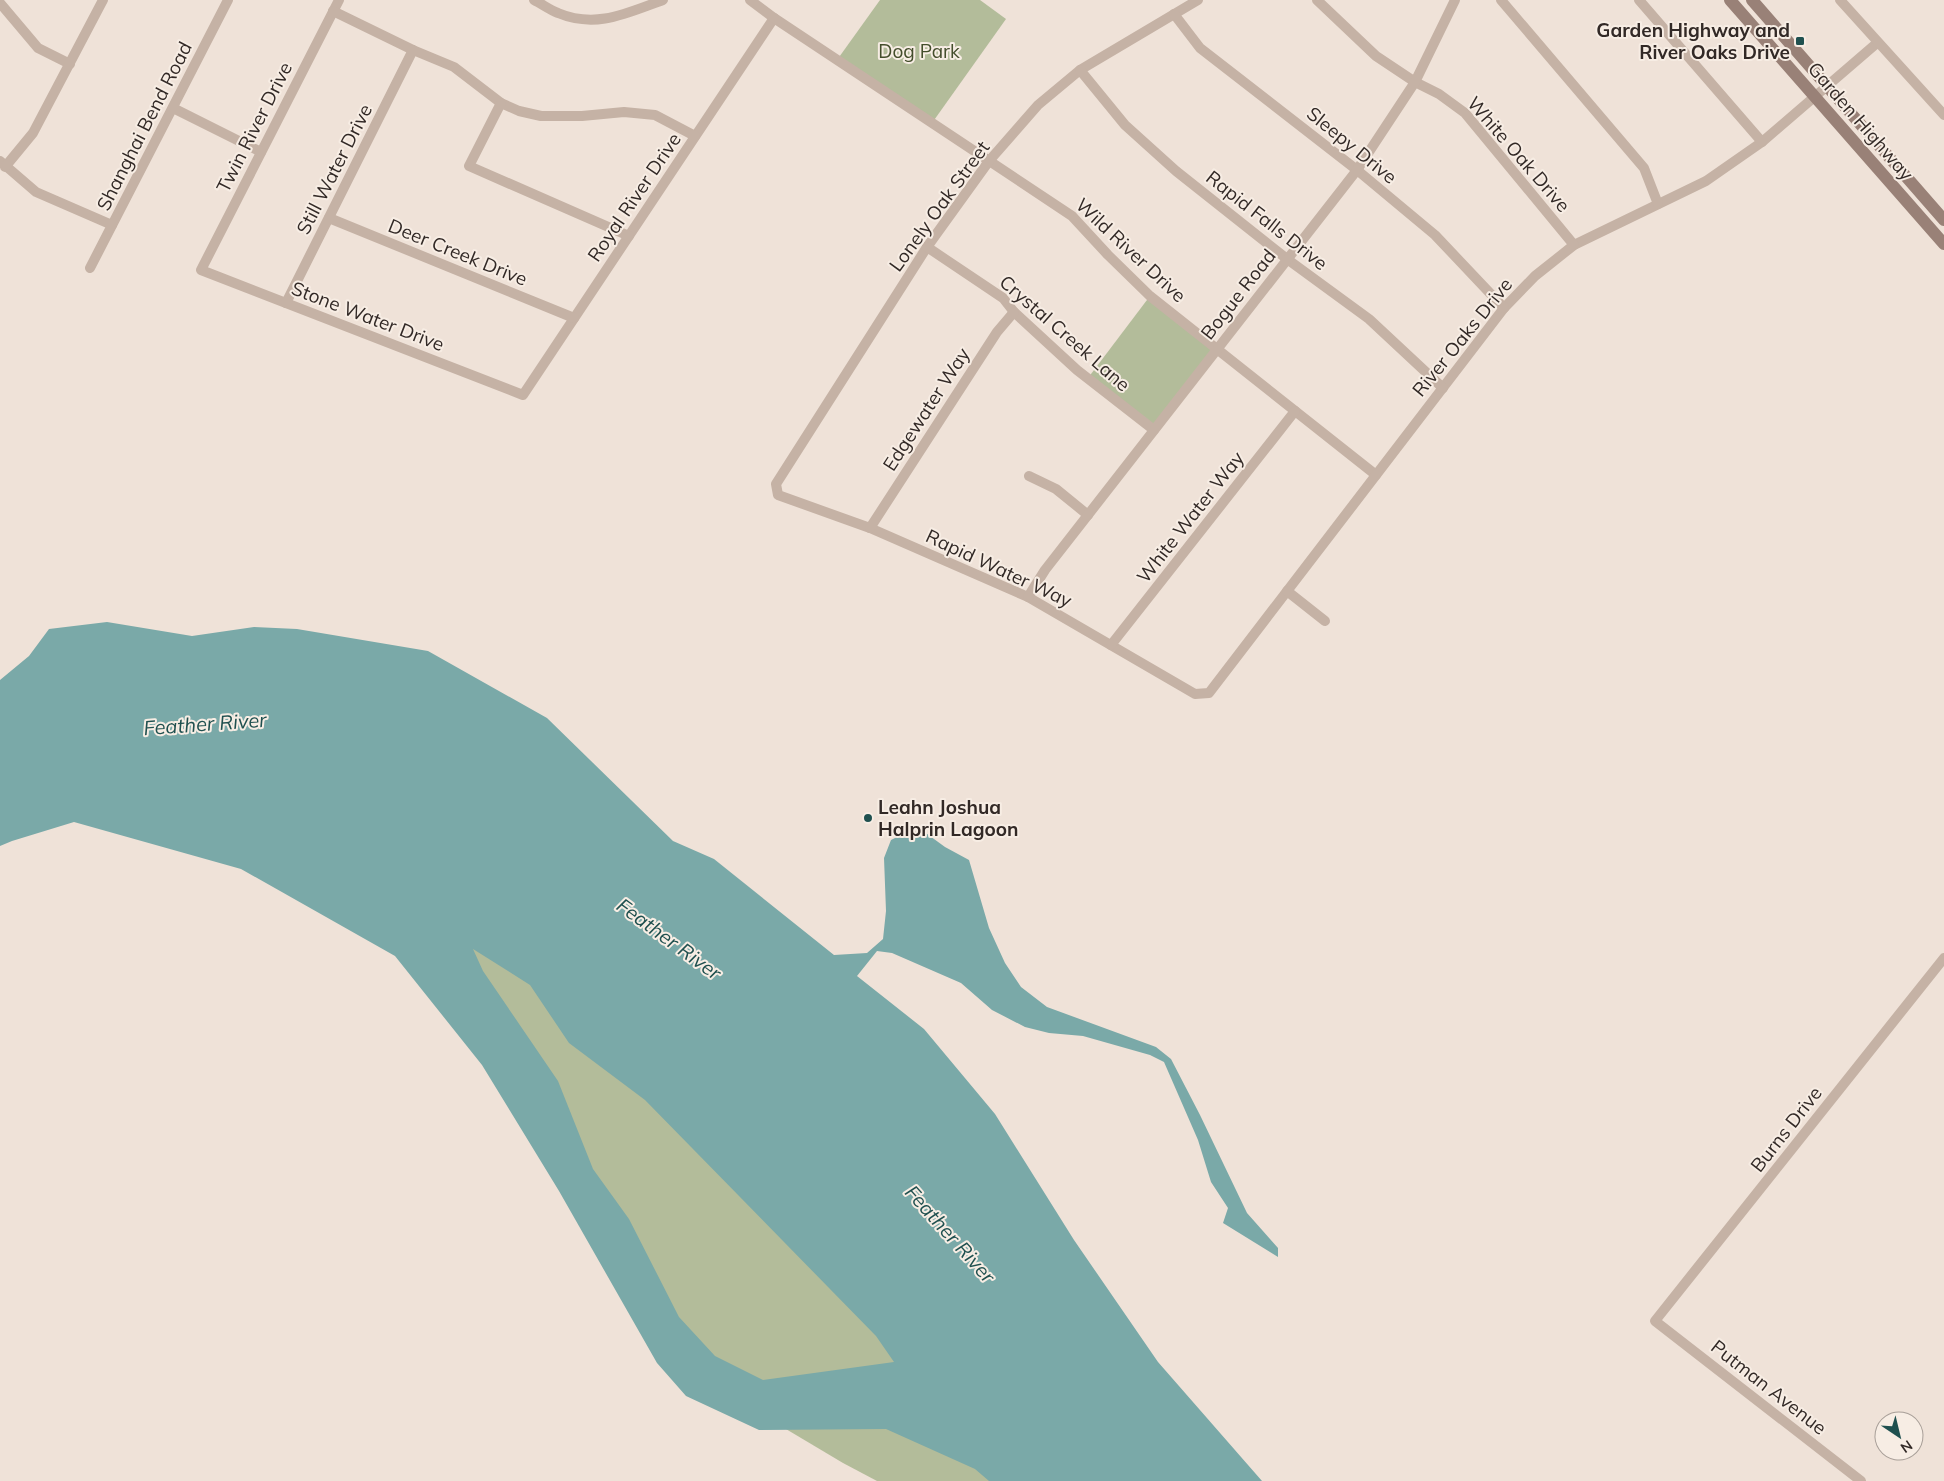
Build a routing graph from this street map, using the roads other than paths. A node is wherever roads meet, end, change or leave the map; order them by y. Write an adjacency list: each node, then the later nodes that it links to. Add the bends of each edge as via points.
1 (102, 0): 21 (street)
2 (228, 0): 27 (street, Shanghai Bend Road)
3 (339, 0): 16 (street, Twin River Drive)
4 (534, 0): 5 (street, via 558,13 586,20 616,18)
5 (663, 0)
6 (750, 0): 18 (street, Wild River Drive)
7 (1198, 0): 17 (street, Lonely Oak Street)
8 (1317, 0): 23 (street, White Oak Drive, via 1376,56)
9 (1455, 0): 23 (street, Bogue Road)
10 (1501, 0): 35 (street, via 1644,168)
11 (1639, 0): 30 (street)
12 (1730, 0): 25 (main road, Garden Highway)
13 (1752, 0): 24 (main road, Garden Highway)
14 (1840, 0): 19 (street)
15 (0, 3): 21 (street, via 38,48)
16 (333, 11): 20 (street); 31 (street, Twin River Drive)
17 (1174, 14): 22 (street, Lonely Oak Street); 34 (street, Sleepy Drive, via 1200,48)
18 (774, 18): 29 (street, Royal River Drive); 32 (street, Wild River Drive)
19 (1877, 43): 24 (street, River Oaks Drive); 28 (street)
20 (413, 50): 26 (street, via 454,67); 36 (street, Still Water Drive)
21 (70, 64): 33 (street, via 33,133)
22 (1080, 70): 32 (street, Lonely Oak Street, via 1038,105); 43 (street, Rapid Falls Drive, via 1124,126)
23 (1415, 82): 34 (street, Bogue Road); 40 (street, White Oak Drive, via 1465,113)
24 (1827, 87): 25 (street, River Oaks Drive); 37 (main road, Garden Highway)
25 (1815, 97): 30 (street, River Oaks Drive); 41 (main road, Garden Highway)
26 (501, 103): 29 (street, via 541,116 624,112 655,115); 39 (street, via 469,166)
27 (172, 108): 31 (street); 38 (street, Shanghai Bend Road)
28 (1944, 115)
29 (695, 136): 39 (street, Royal River Drive)
30 (1762, 142): 35 (street, River Oaks Drive, via 1706,181)
31 (261, 152): 45 (street, Twin River Drive)
32 (990, 161): 42 (street, Lonely Oak Street); 50 (street, Wild River Drive, via 1072,216 1150,296)
33 (2, 164): 38 (street, via 36,192)
34 (1357, 170): 43 (street, Bogue Road); 47 (street, Sleepy Drive, via 1435,236)
35 (1658, 204): 40 (street, River Oaks Drive)
36 (329, 218): 46 (street, Still Water Drive); 49 (street, Deer Creek Drive)
37 (1944, 220)
38 (112, 225): 44 (street, Shanghai Bend Road)
39 (629, 236): 49 (street, Royal River Drive)
40 (1574, 244): 47 (street, River Oaks Drive, via 1535,276)
41 (1944, 244)
42 (927, 247): 48 (street, Crystal Creek Lane, via 1003,298); 57 (street, Lonely Oak Street, via 776,484)
43 (1287, 259): 50 (street, Bogue Road); 51 (street, Rapid Falls Drive, via 1368,319)
44 (90, 268)
45 (201, 270): 46 (street, Stone Water Drive)
46 (286, 303): 52 (street, Stone Water Drive)
47 (1504, 308): 51 (street, River Oaks Drive)
48 (1014, 312): 54 (street, Crystal Creek Lane, via 1077,370); 59 (street, Edgewater Way, via 997,332)
49 (574, 318): 52 (street, Royal River Drive)
50 (1217, 350): 53 (street, Wild River Drive); 54 (street, Bogue Road)
51 (1443, 388): 55 (street, River Oaks Drive)
52 (523, 395)
53 (1295, 411): 55 (street, Wild River Drive); 63 (street, White Water Way)
54 (1154, 430): 58 (street, Bogue Road)
55 (1376, 475): 60 (street, River Oaks Drive)
56 (1029, 476): 58 (street, via 1056,489)
57 (778, 495): 59 (street, Rapid Water Way)
58 (1088, 515): 61 (street, Bogue Road)
59 (870, 528): 61 (street, Rapid Water Way)
60 (1287, 591): 62 (street); 64 (street, River Oaks Drive, via 1209,693)
61 (1028, 597): 63 (street, Rapid Water Way)
62 (1324, 621)
63 (1112, 645): 64 (street, Rapid Water Way)
64 (1194, 694)
65 (1944, 958): 66 (street, Burns Drive)
66 (1655, 1321): 67 (street, Putman Avenue)
67 (1861, 1481)

